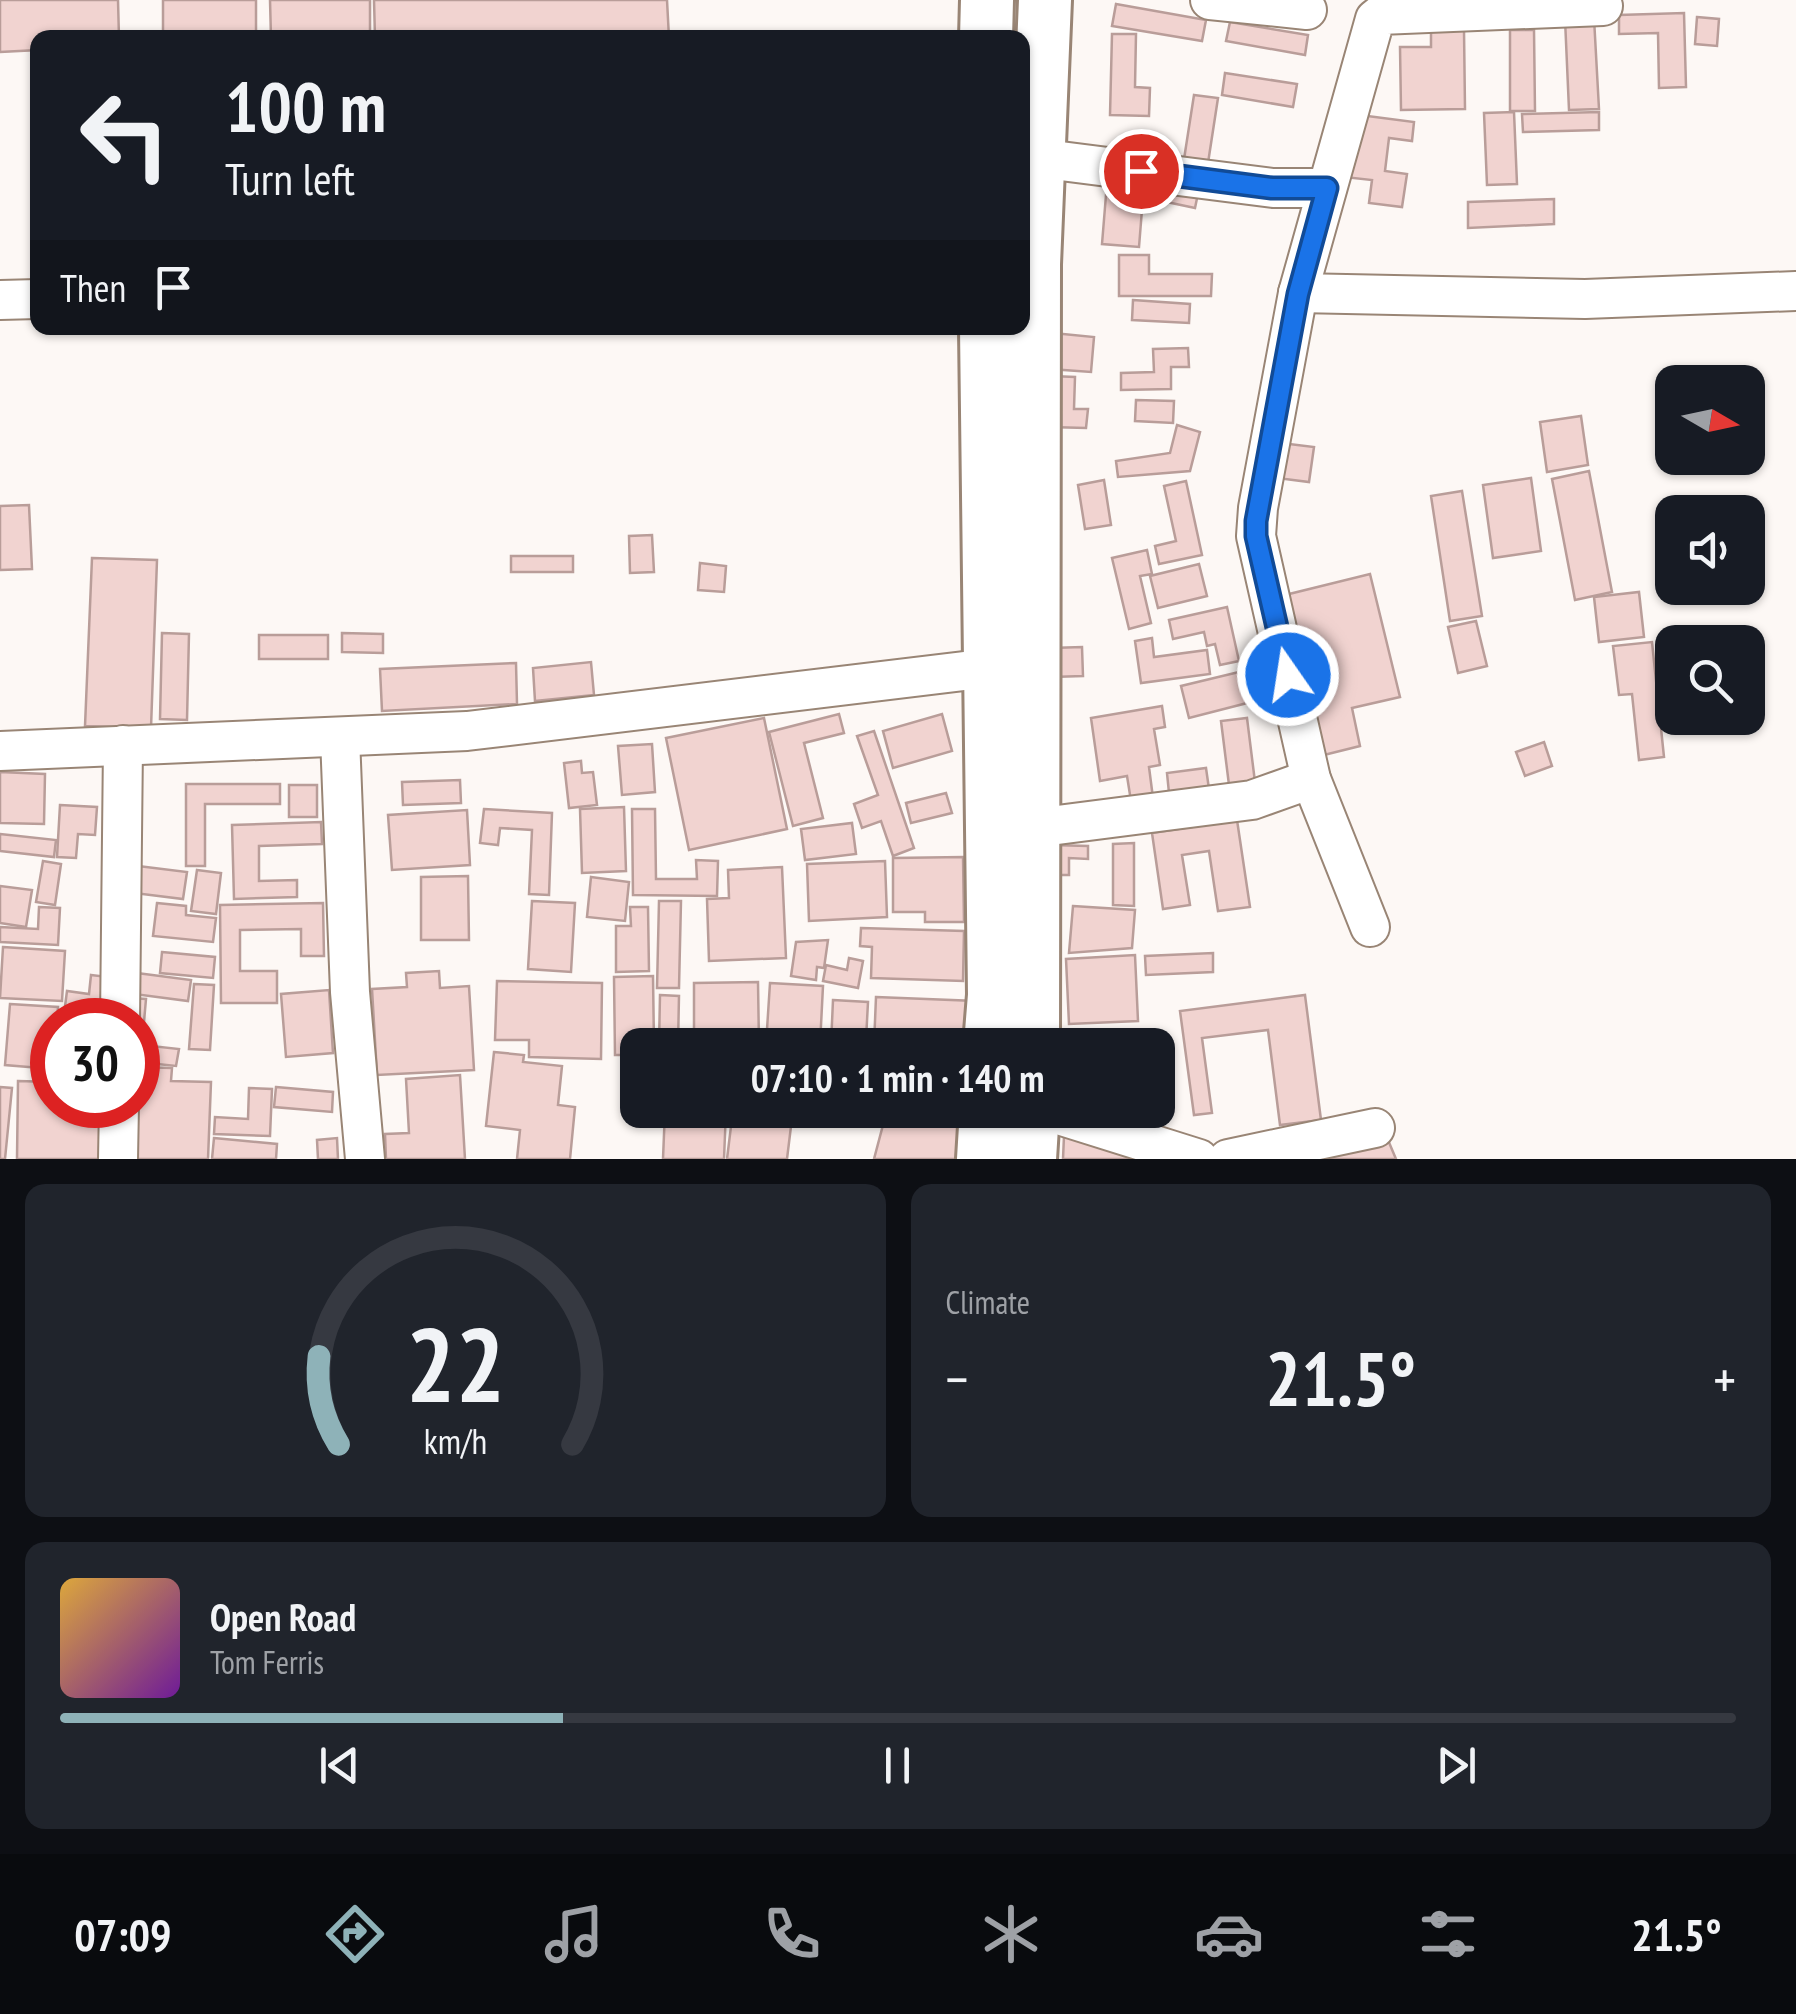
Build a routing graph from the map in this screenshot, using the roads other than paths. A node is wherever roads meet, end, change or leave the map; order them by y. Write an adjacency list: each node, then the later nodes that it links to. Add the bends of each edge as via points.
1 (986, 0): 6 (street)
2 (1045, 0): 7 (street)
3 (1210, 0): 5 (street)
4 (1603, 6): 8 (street, via 1375,18)
5 (1307, 10)
6 (986, 30)
7 (1037, 158): 8 (street, via 1272,188); 19 (street)
8 (1327, 188): 10 (street)
9 (1796, 291): 10 (street, via 1584,299)
10 (1298, 294): 18 (street, via 1256,536)
11 (30, 299): 12 (street)
12 (0, 300)
13 (986, 335): 14 (street)
14 (990, 668): 15 (street, via 467,731); 22 (street)
15 (340, 736): 16 (street); 30 (street, via 350,992)
16 (124, 746): 17 (street); 21 (street)
17 (0, 751)
18 (1311, 779): 19 (street, via 1252,800); 20 (street)
19 (1034, 828): 23 (street)
20 (1370, 927)
21 (120, 998)
22 (991, 1028)
23 (1033, 1028)
24 (119, 1128): 29 (street)
25 (985, 1128): 31 (street)
26 (1032, 1128): 32 (street)
27 (1100, 1128): 33 (street)
28 (1375, 1128): 34 (street)
29 (118, 1159)
30 (365, 1159)
31 (983, 1159)
32 (1030, 1159)
33 (1199, 1159)
34 (1228, 1159)

